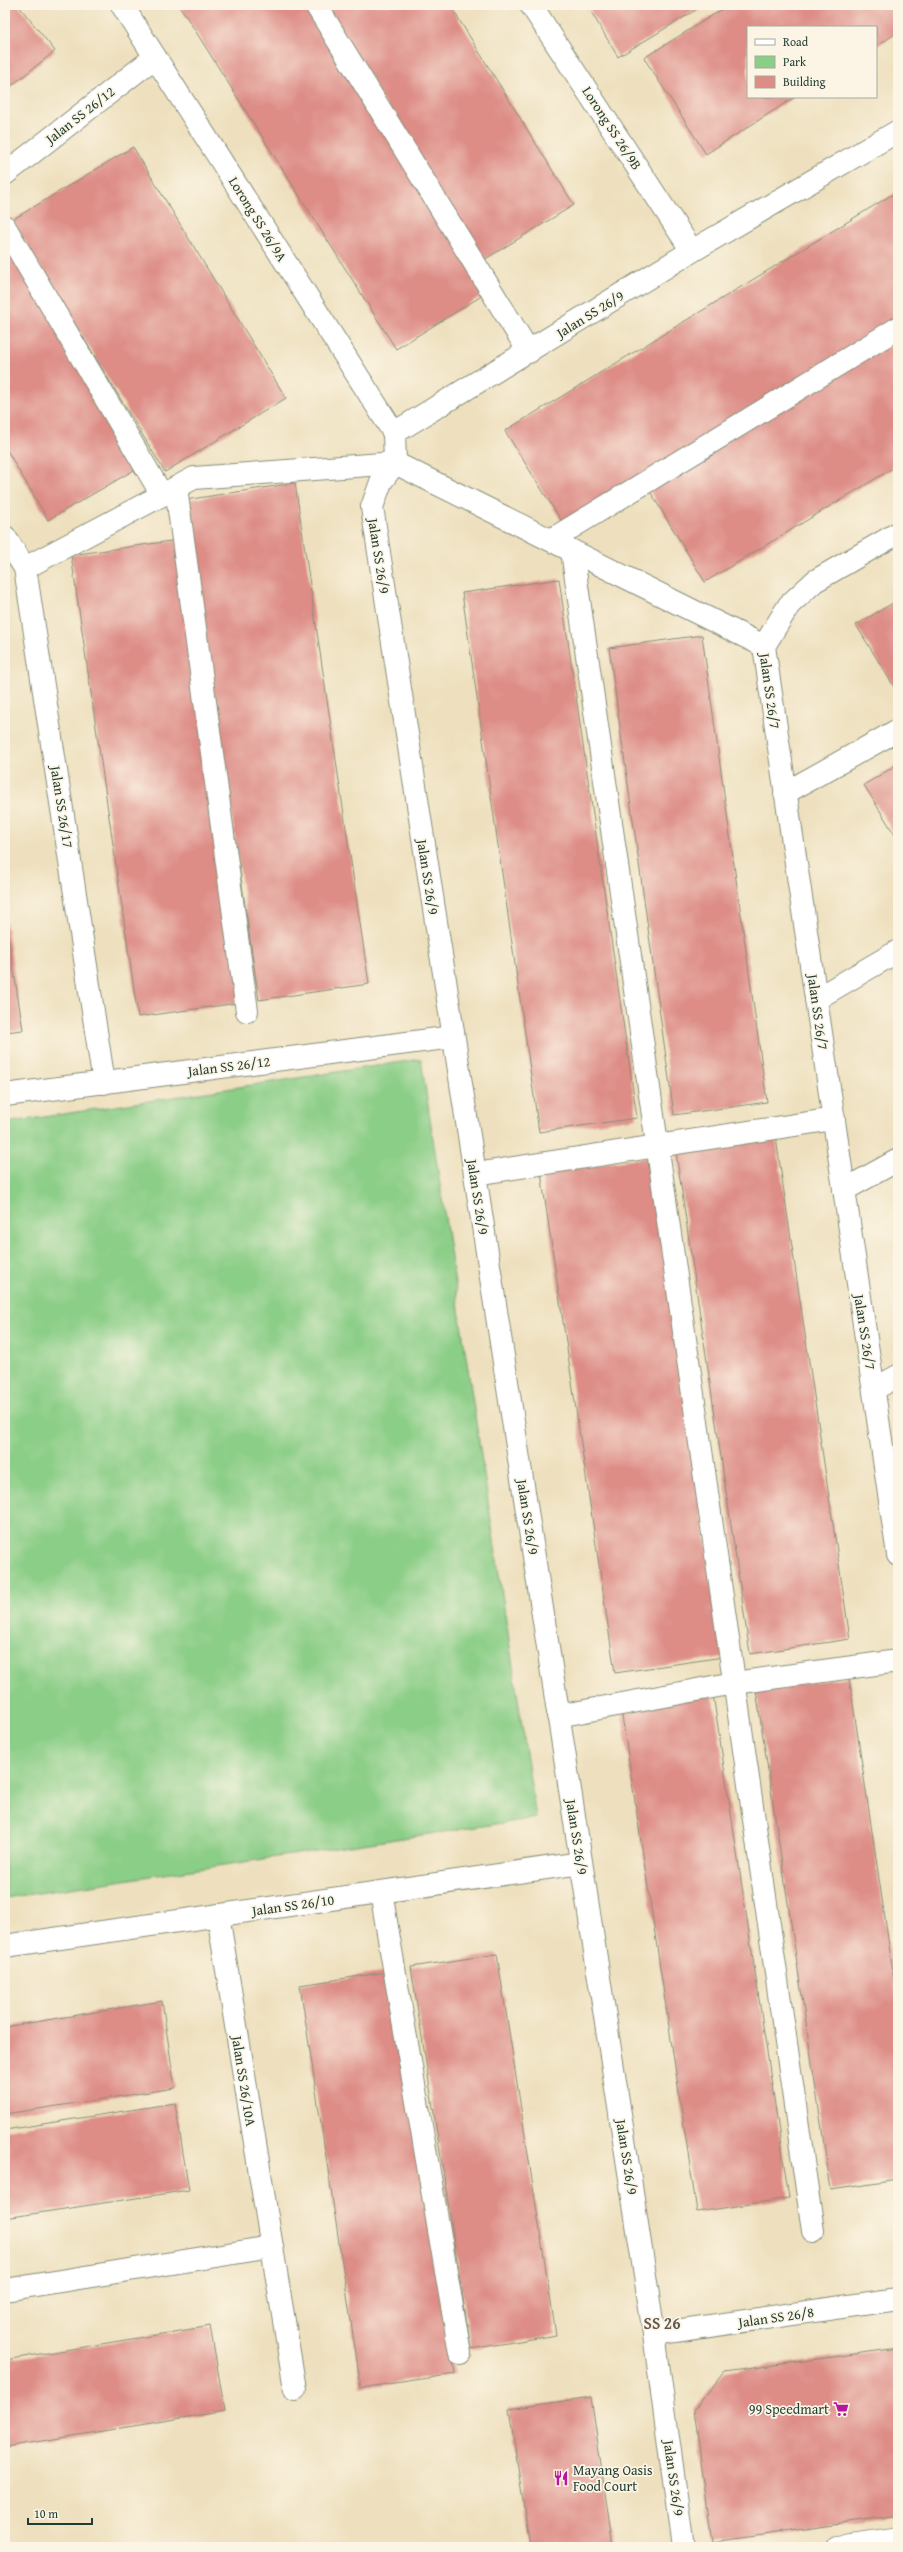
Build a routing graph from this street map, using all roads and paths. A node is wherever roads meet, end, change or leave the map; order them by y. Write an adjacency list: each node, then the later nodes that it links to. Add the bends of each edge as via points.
1 (122, 5): 4 (street, Lorong SS 26/9A)
2 (316, 5): 10 (street)
3 (531, 5): 8 (street, Lorong SS 26/9B)
4 (155, 57): 6 (street, Jalan SS 26/12); 11 (street, Lorong SS 26/9A)
5 (898, 131): 8 (street, Jalan SS 26/9)
6 (5, 174)
7 (5, 227): 13 (street)
8 (692, 251): 10 (street, Jalan SS 26/9)
9 (898, 328): 16 (street)
10 (529, 352): 11 (street, Jalan SS 26/9)
11 (394, 433): 12 (street)
12 (395, 463): 13 (street, via 194,478); 16 (street); 25 (street, Jalan SS 26/9, via 381,482 372,507)
13 (169, 492): 18 (street); 24 (street)
14 (898, 533): 19 (street, Jalan SS 26/7, via 814,581 789,605)
15 (5, 537): 18 (street, Jalan SS 26/17)
16 (551, 540): 17 (street)
17 (572, 551): 19 (street); 29 (street)
18 (25, 568): 26 (street, Jalan SS 26/17)
19 (764, 646): 21 (street, Jalan SS 26/7)
20 (898, 730): 21 (street)
21 (785, 793): 23 (street, Jalan SS 26/7)
22 (898, 951): 23 (street)
23 (816, 999): 28 (street, Jalan SS 26/7)
24 (247, 1011)
25 (453, 1037): 26 (street, Jalan SS 26/12); 31 (street, Jalan SS 26/9)
26 (104, 1083): 27 (street, Jalan SS 26/12)
27 (5, 1095)
28 (834, 1119): 29 (street); 32 (street, Jalan SS 26/7)
29 (658, 1148): 31 (street); 37 (street)
30 (898, 1160): 32 (street)
31 (475, 1174): 38 (street, Jalan SS 26/9)
32 (844, 1190): 34 (street, Jalan SS 26/7)
33 (898, 1376): 34 (street)
34 (874, 1389): 35 (street, Jalan SS 26/7)
35 (898, 1555)
36 (898, 1661): 37 (street)
37 (734, 1683): 38 (street); 43 (street)
38 (558, 1716): 39 (street, Jalan SS 26/9)
39 (581, 1863): 40 (street, Jalan SS 26/10); 47 (street, Jalan SS 26/9)
40 (381, 1892): 41 (street, Jalan SS 26/10); 48 (street)
41 (218, 1916): 42 (street, Jalan SS 26/10); 44 (street, Jalan SS 26/10A)
42 (5, 1946)
43 (813, 2231)
44 (271, 2247): 45 (street); 49 (street, Jalan SS 26/10A)
45 (5, 2290)
46 (898, 2299): 47 (street, Jalan SS 26/8)
47 (654, 2334): 51 (street, Jalan SS 26/9)
48 (460, 2353)
49 (295, 2389)
50 (898, 2538): 52 (street)
51 (683, 2547)
52 (838, 2547)

